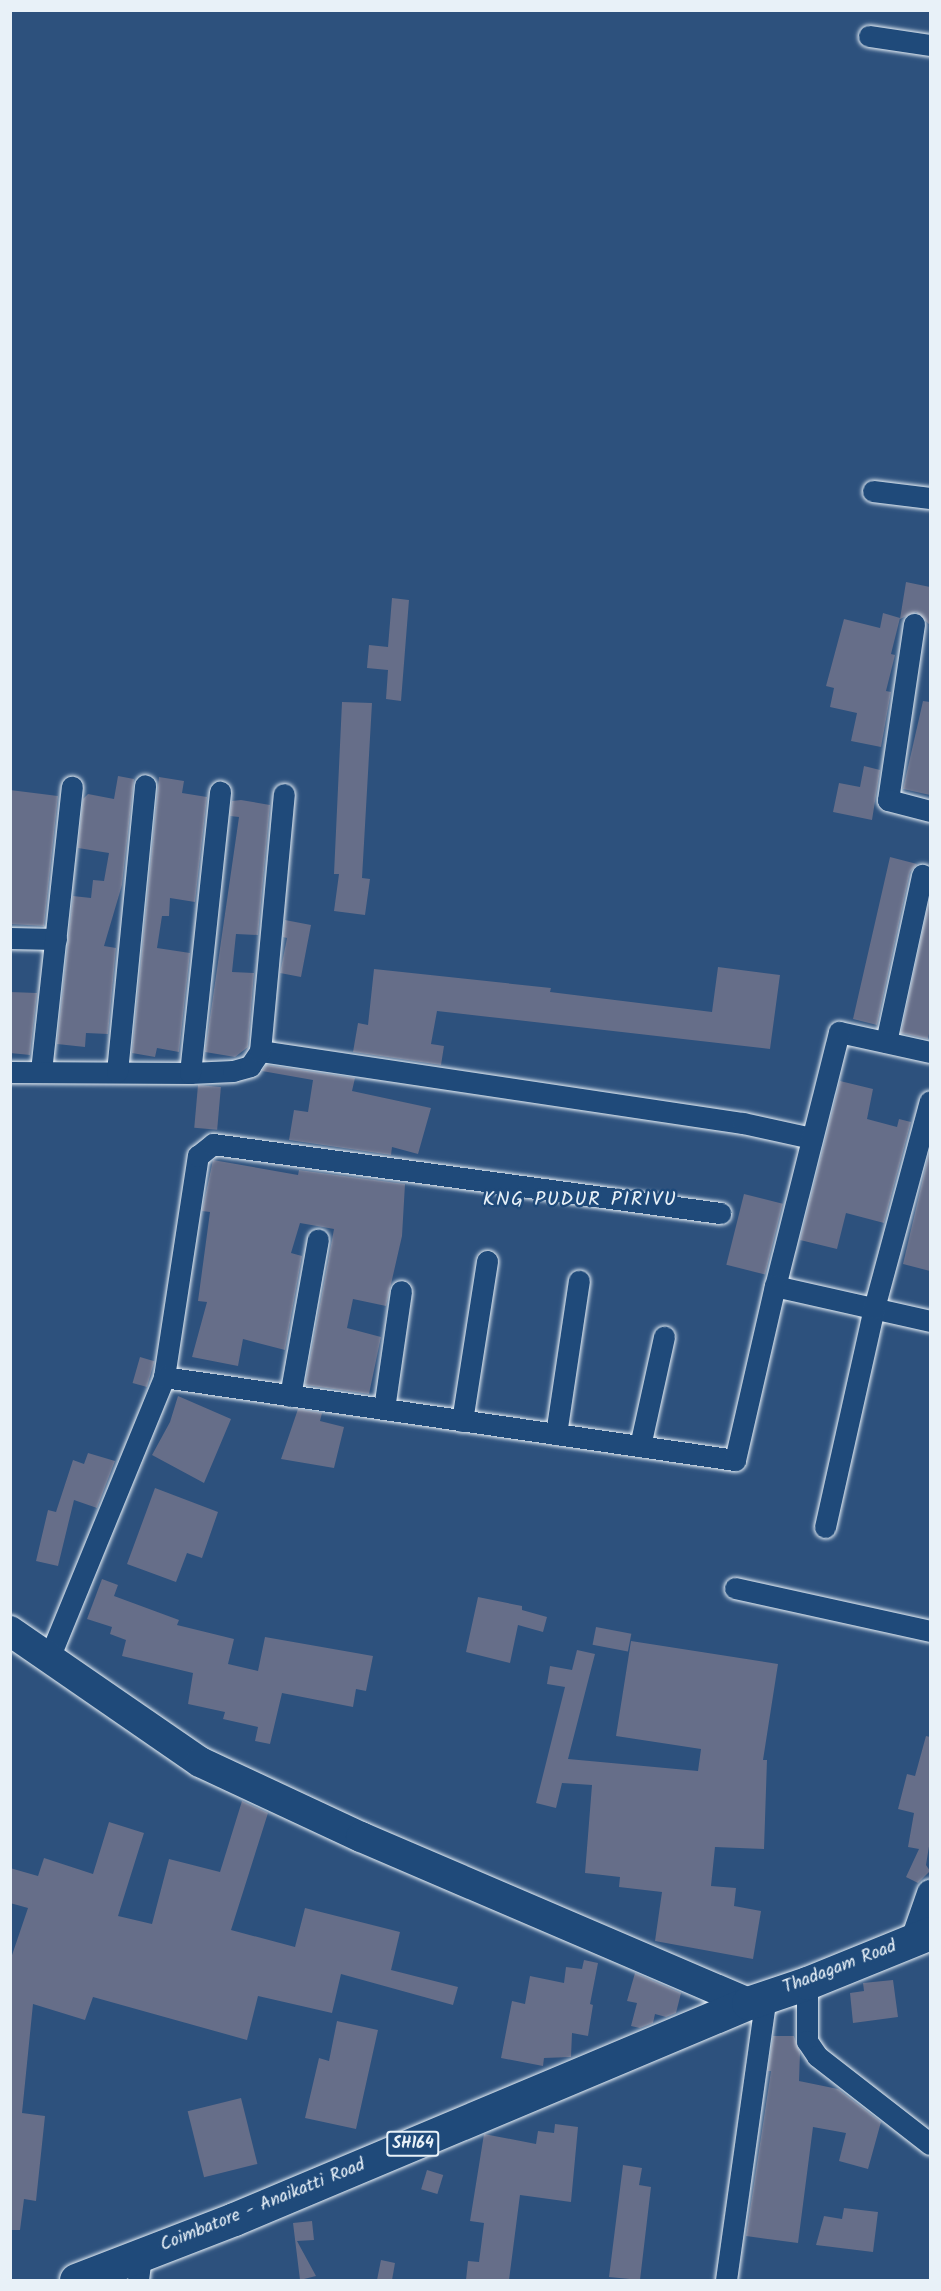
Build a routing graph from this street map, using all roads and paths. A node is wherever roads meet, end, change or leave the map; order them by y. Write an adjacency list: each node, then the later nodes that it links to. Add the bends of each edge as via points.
1 (869, 36): 2 (street)
2 (930, 45)
3 (873, 491): 4 (street)
4 (930, 498)
5 (914, 624): 10 (street, via 888,800)
6 (145, 785): 19 (street)
7 (72, 787): 13 (street)
8 (220, 792): 20 (street)
9 (284, 794): 15 (street)
10 (930, 811)
11 (922, 875): 14 (street)
12 (10, 938): 13 (street)
13 (56, 939): 17 (street)
14 (886, 1042): 16 (street); 22 (street, via 839,1032)
15 (260, 1051): 20 (street, via 250,1066); 22 (street, via 744,1123)
16 (930, 1052)
17 (41, 1071): 18 (street); 19 (street)
18 (10, 1072)
19 (117, 1072): 20 (street)
20 (190, 1073)
21 (930, 1101): 29 (street)
22 (811, 1138): 27 (street)
23 (720, 1213): 32 (street, via 213,1144 198,1156)
24 (318, 1239): 33 (street)
25 (487, 1261): 35 (street)
26 (579, 1281): 36 (street)
27 (775, 1286): 29 (street); 37 (street, via 735,1460)
28 (401, 1291): 34 (street)
29 (874, 1308): 30 (street); 38 (street)
30 (930, 1321)
31 (664, 1337): 37 (street)
32 (164, 1377): 33 (street); 42 (street)
33 (290, 1396): 34 (street)
34 (384, 1410): 35 (street)
35 (462, 1421): 36 (street)
36 (556, 1434): 37 (street)
37 (640, 1446)
38 (825, 1527)
39 (735, 1588): 40 (street)
40 (930, 1630)
41 (10, 1631): 42 (main road)
42 (50, 1658): 46 (main road, via 200,1762 361,1837)
43 (930, 1893): 44 (street)
44 (922, 1936): 45 (main road, Thadagam Road / SH164)
45 (807, 1983): 46 (main road, Thadagam Road / SH164); 47 (street, via 807,2041 817,2056)
46 (757, 1999): 48 (main road, Coimbatore - Anaikatti Road / SH164); 50 (street)
47 (930, 2144)
48 (139, 2268): 49 (main road, Coimbatore - Anaikatti Road / SH164)
49 (76, 2280)
50 (726, 2280)

